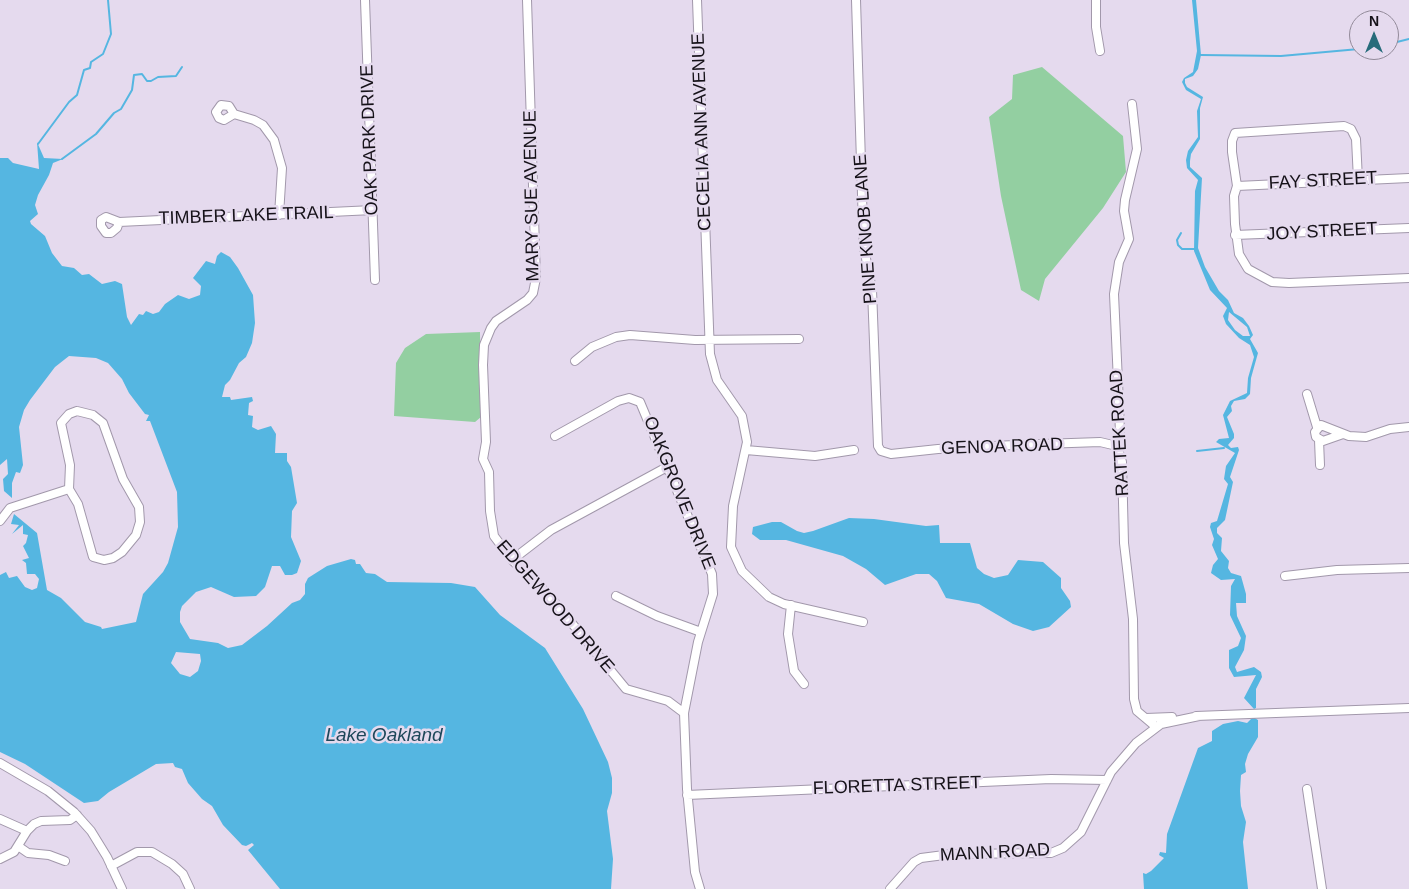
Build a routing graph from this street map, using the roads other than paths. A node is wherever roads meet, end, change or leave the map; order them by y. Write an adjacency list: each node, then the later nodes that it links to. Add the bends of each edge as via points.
1 (365, 0): 12 (street, OAK PARK DRIVE)
2 (526, 0): 32 (street, MARY SUE AVENUE, via 536,278 533,293 496,321 484,345 486,442)
3 (697, 0): 20 (street, CECELIA ANN AVENUE)
4 (856, 0): 31 (street, PINE KNOB LANE, via 864,248 872,290 877,442)
5 (1096, 0): 6 (street)
6 (1100, 51)
7 (1132, 104): 28 (street, RATTEK ROAD, via 1137,149 1124,211 1129,239 1119,262 1114,294 1120,435)
8 (234, 114): 13 (street, via 262,125 274,140 282,168)
9 (1409, 178): 10 (street, FAY STREET)
10 (1358, 180): 11 (street, FAY STREET); 11 (street, via 1356,139 1351,129 1344,126 1235,133 1232,152)
11 (1237, 186): 16 (street, via 1234,196)
12 (373, 210): 13 (street, TIMBER LAKE TRAIL); 18 (street, OAK PARK DRIVE)
13 (280, 215): 14 (street, TIMBER LAKE TRAIL)
14 (119, 222)
15 (1409, 228): 16 (street, JOY STREET)
16 (1235, 235): 17 (street, via 1239,254 1248,269 1272,282)
17 (1409, 278)
18 (375, 280)
19 (799, 339): 20 (street)
20 (708, 340): 21 (street, via 642,335 616,337 592,348); 29 (street, CECELIA ANN AVENUE, via 717,380 742,416)
21 (575, 361)
22 (1307, 394): 24 (street)
23 (1409, 427): 25 (street, via 1366,437)
24 (1316, 428): 25 (street, via 1326,426); 27 (street, via 1316,437)
25 (1342, 434): 27 (street)
26 (554, 436): 34 (street, OAKGROVE DRIVE, via 618,402 635,398 646,411)
27 (1320, 440): 33 (street)
28 (1117, 446): 31 (street, GENOA ROAD, via 1100,442); 48 (street, RATTEK ROAD, via 1124,476 1124,543 1133,619 1134,699 1137,710)
29 (746, 450): 30 (street, via 815,456); 41 (street, CECELIA ANN AVENUE, via 733,506 731,547 735,560 753,584 769,597)
30 (854, 450)
31 (886, 454)
32 (483, 459): 37 (street, EDGEWOOD DRIVE, via 489,472 494,536)
33 (1320, 466)
34 (667, 467): 37 (street, via 551,530); 43 (street, OAKGROVE DRIVE, via 714,581)
35 (69, 489): 35 (street, via 78,504 93,557 104,560 122,552 136,535 140,522 139,507 123,479 102,423 98,417 84,411 69,414 62,423 70,465); 36 (street, via 10,508)
36 (0, 521)
37 (512, 560): 46 (street, EDGEWOOD DRIVE, via 547,593 626,689 668,702)
38 (1409, 568): 39 (street, via 1337,570)
39 (1285, 576)
40 (616, 596): 43 (street)
41 (791, 605): 42 (street, CECELIA ANN AVENUE); 44 (street, via 788,634 794,671)
42 (863, 622)
43 (701, 632): 46 (street, OAKGROVE DRIVE)
44 (804, 684)
45 (1409, 708): 47 (street, MANN ROAD)
46 (684, 713): 53 (street, OAKGROVE DRIVE)
47 (1199, 716): 48 (street, MANN ROAD); 49 (street, MANN ROAD, via 1170,720)
48 (1145, 718): 49 (street, RATTEK ROAD)
49 (1156, 727): 51 (street, MANN ROAD, via 1136,743)
50 (0, 763): 54 (street, via 48,791)
51 (1107, 780): 53 (street, FLORETTA STREET, via 1051,779); 64 (street, MANN ROAD, via 1081,832 1063,848 1042,854 952,854 921,858)
52 (1307, 789): 65 (street)
53 (688, 795): 63 (street, OAKGROVE DRIVE)
54 (77, 816): 56 (street, via 70,820 41,821); 60 (street, via 91,831)
55 (0, 819): 56 (street)
56 (27, 831): 57 (street)
57 (18, 846): 58 (street, via 9,856); 59 (street, via 28,852)
58 (0, 859)
59 (64, 861)
60 (111, 866): 61 (street); 62 (street, via 136,852 152,852 177,869)
61 (122, 889)
62 (190, 889)
63 (700, 889)
64 (890, 889)
65 (1322, 889)

